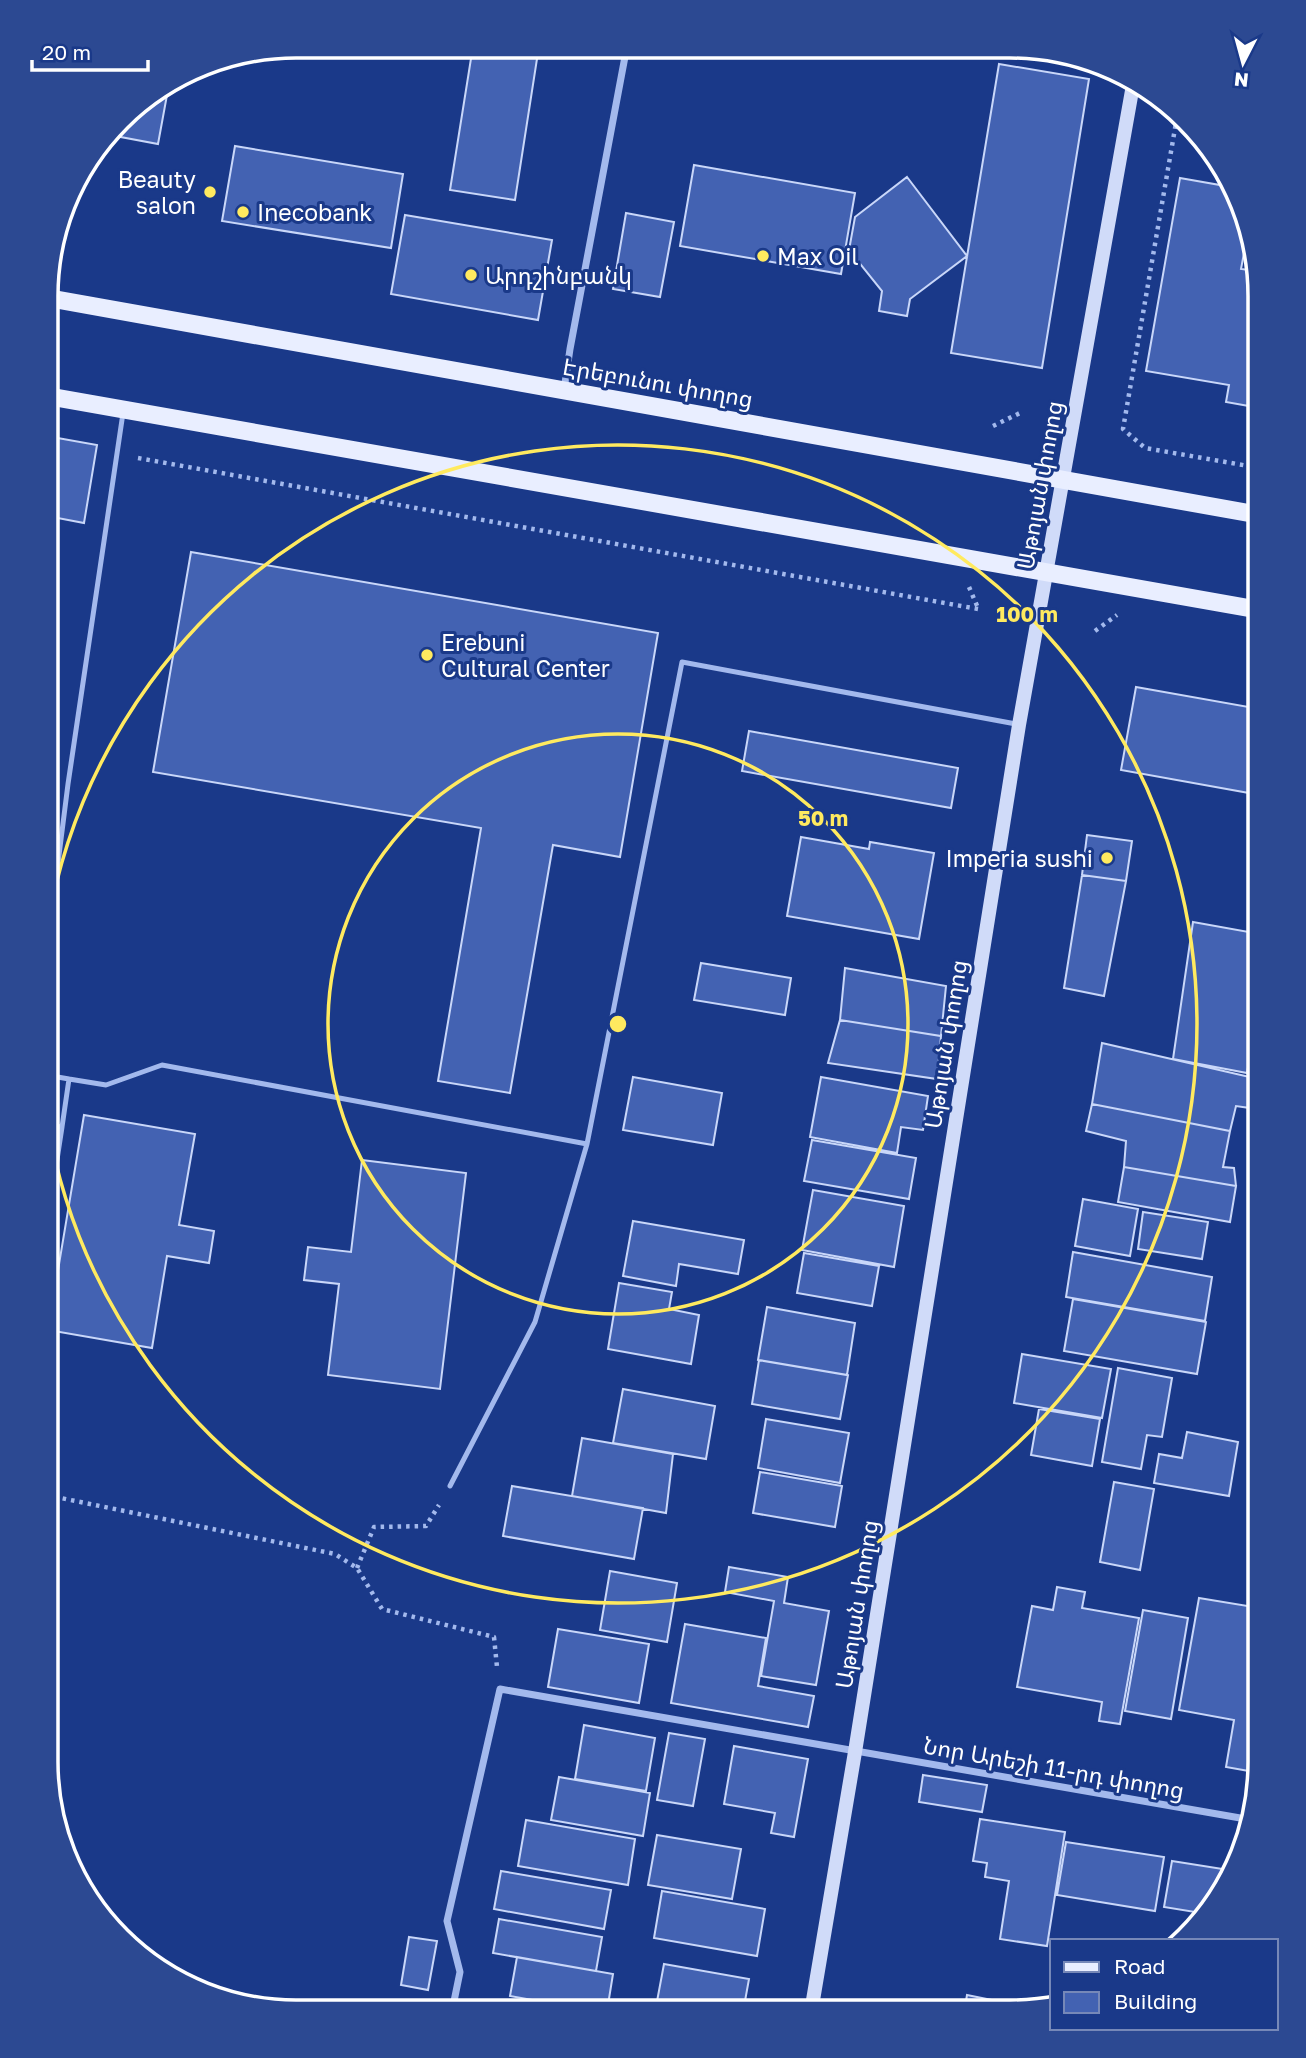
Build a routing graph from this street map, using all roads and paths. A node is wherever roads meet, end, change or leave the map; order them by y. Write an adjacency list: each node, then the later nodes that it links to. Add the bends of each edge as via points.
1 (624, 58): 5 (street)
2 (1132, 92): 12 (main road, Աթոյան փողոց)
3 (1176, 124): 11 (path, via 1123,429 1145,448)
4 (58, 300): 5 (main road, Էրեբունու փողոց)
5 (564, 390): 12 (main road, Էրեբունու փողոց)
6 (58, 398): 7 (main road)
7 (124, 410): 10 (lane); 14 (main road)
8 (1022, 412): 9 (path)
9 (993, 426)
10 (115, 454): 15 (path, via 978,609); 20 (lane)
11 (1248, 466)
12 (1063, 478): 13 (main road, Էրեբունու փողոց); 14 (main road, Աթոյան փողոց)
13 (1248, 512)
14 (1047, 570): 16 (main road); 19 (main road, Աթոյան փողոց)
15 (966, 579)
16 (1248, 608)
17 (1120, 612): 18 (path)
18 (1095, 631)
19 (1019, 725): 25 (lane, via 682,662); 31 (main road, Աթոյան փողոց)
20 (58, 870)
21 (58, 1077): 22 (lane)
22 (69, 1079): 24 (lane); 25 (lane, via 106,1085 162,1065)
23 (58, 1126): 24 (lane)
24 (62, 1127): 26 (lane)
25 (587, 1144): 27 (lane, via 535,1322)
26 (58, 1153)
27 (450, 1486): 29 (path, via 426,1526 374,1527)
28 (58, 1497): 29 (path, via 335,1554)
29 (357, 1568): 30 (path, via 382,1608 494,1637)
30 (500, 1689): 31 (street, Նոր Արեշի 11-րդ փողոց); 33 (street, via 447,1921 460,1972)
31 (855, 1752): 32 (street, Նոր Արեշի 11-րդ փողոց); 34 (main road, Աթոյան փողոց)
32 (1242, 1818)
33 (454, 2000)
34 (813, 2000)

